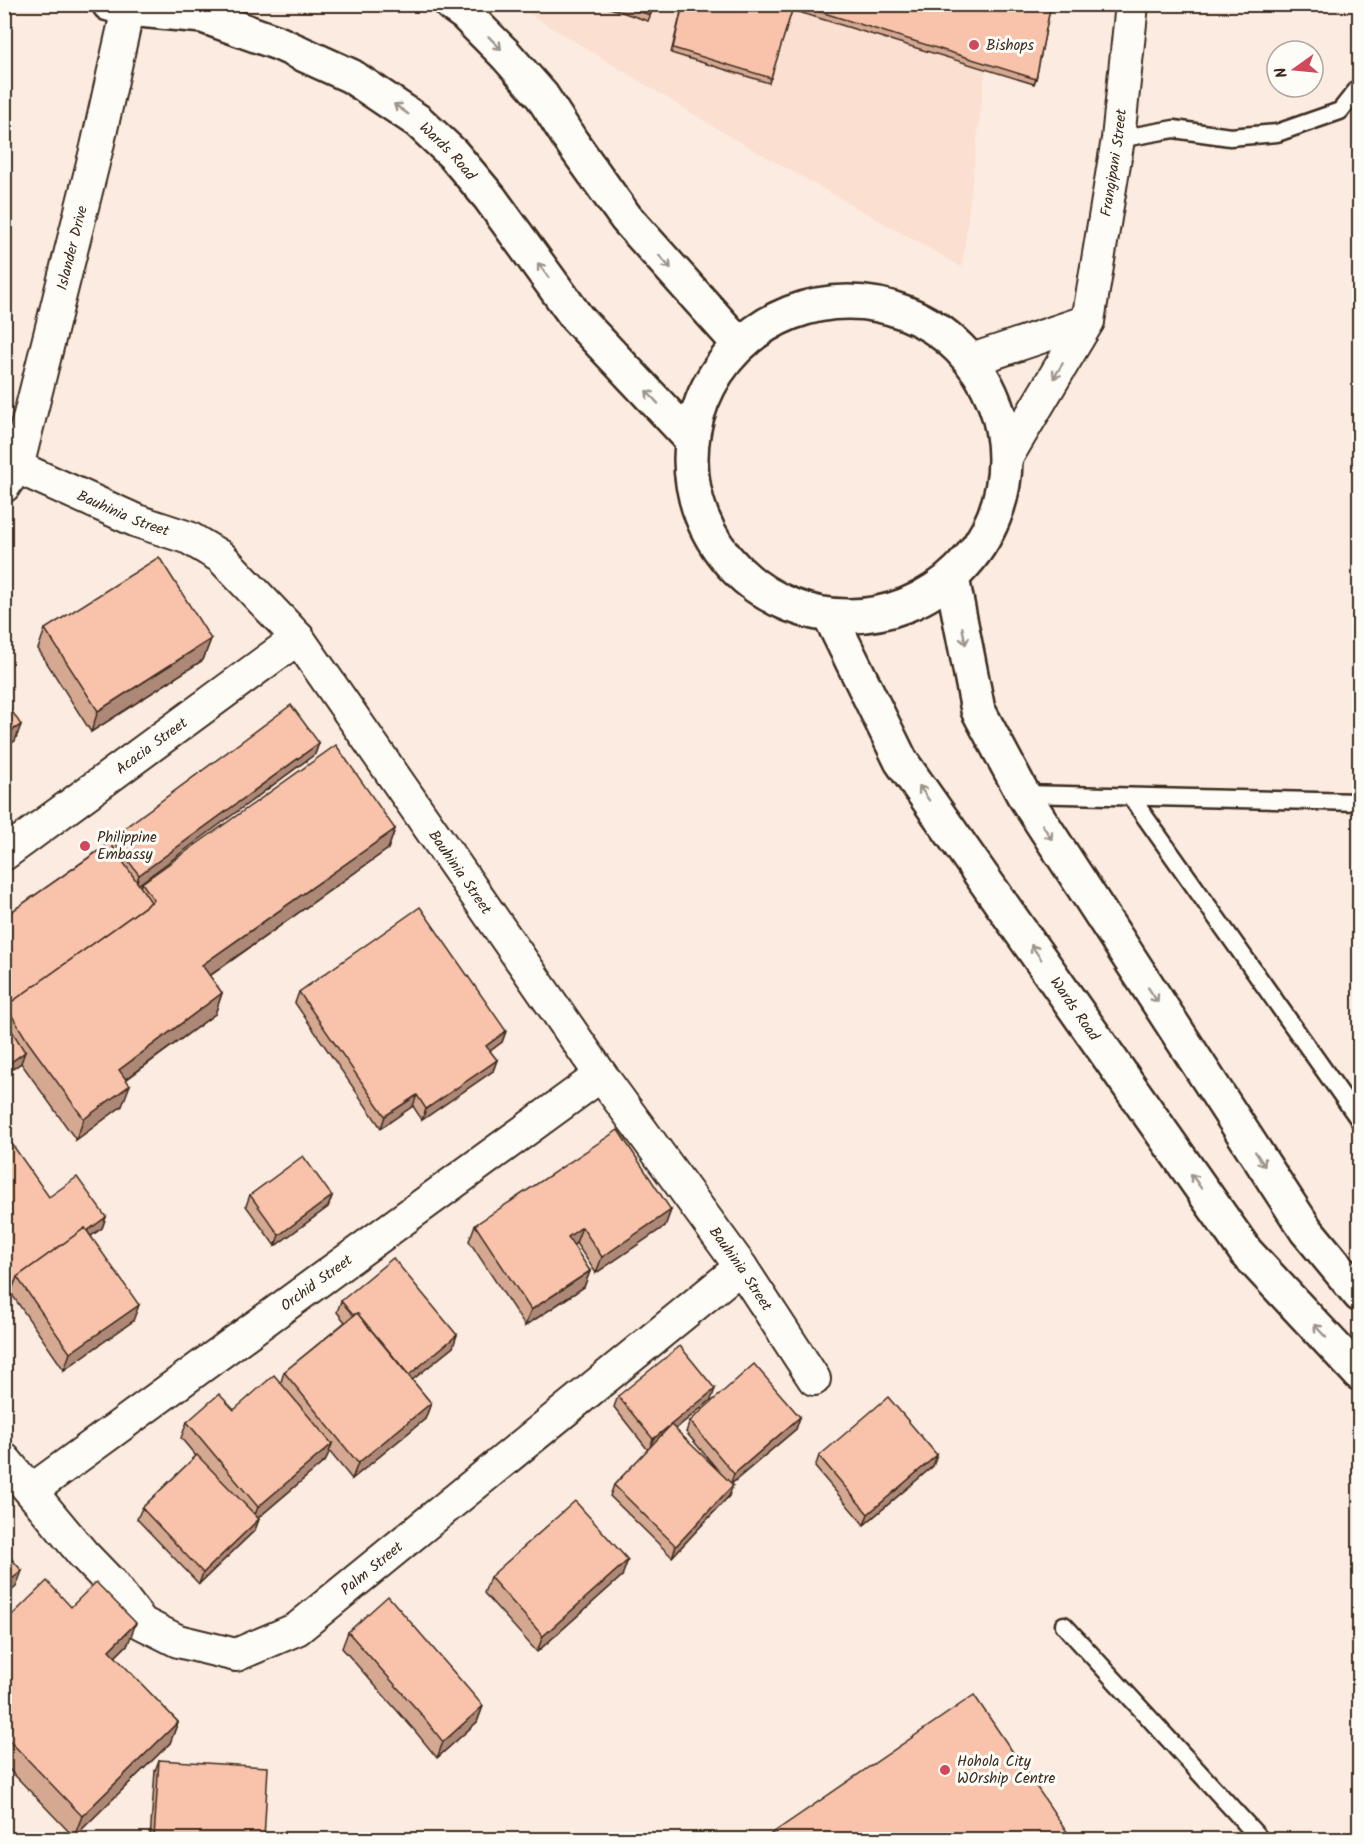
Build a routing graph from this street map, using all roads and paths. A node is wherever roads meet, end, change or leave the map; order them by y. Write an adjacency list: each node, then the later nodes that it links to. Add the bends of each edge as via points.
1 (451, 4): 7 (main road, one-way to 7, via 505,54 542,96 626,218)
2 (1132, 4): 5 (street, Frangipani Street)
3 (122, 6): 9 (main road, Wards Road, one-way to 3, via 578,318 490,198 453,154 418,121 351,76 278,43 203,16); 11 (street, Islander Drive, via 97,147)
4 (1359, 86): 5 (lane, via 1340,111 1277,133 1230,136 1174,129)
5 (1118, 139): 6 (street, Frangipani Street)
6 (1088, 321): 8 (street); 10 (street, Frangipani Street, one-way to 10)
7 (739, 344): 8 (main road, via 769,321 803,306 841,300 878,303); 9 (main road, via 707,388)
8 (972, 360): 10 (main road, via 990,390 1002,423)
9 (692, 440): 13 (main road, via 697,501 708,530 725,556 746,579 800,609)
10 (1006, 458): 12 (main road, via 1002,492 992,524 975,553)
11 (11, 476): 14 (street, Bauhinia Street, via 189,538 221,557)
12 (952, 578): 13 (main road, via 925,597 895,609 863,616); 15 (main road, one-way to 15, via 978,710)
13 (830, 616): 23 (main road, Wards Road, one-way to 13, via 1246,1252 901,761)
14 (298, 638): 18 (street, Acacia Street); 19 (street, Bauhinia Street)
15 (1023, 794): 16 (lane); 22 (main road, one-way to 22, via 1306,1230)
16 (1131, 797): 17 (lane); 20 (lane)
17 (1359, 802)
18 (4, 854)
19 (601, 1075): 21 (street, Bauhinia Street); 26 (street, Orchid Street)
20 (1359, 1121)
21 (741, 1267): 24 (street, Bauhinia Street); 26 (street, Palm Street, via 297,1629 236,1655 178,1641 142,1623)
22 (1359, 1295)
23 (1359, 1374)
24 (814, 1379)
25 (4, 1459): 26 (street, Palm Street)
26 (32, 1490)
27 (1064, 1625): 28 (lane)
28 (1261, 1839)

